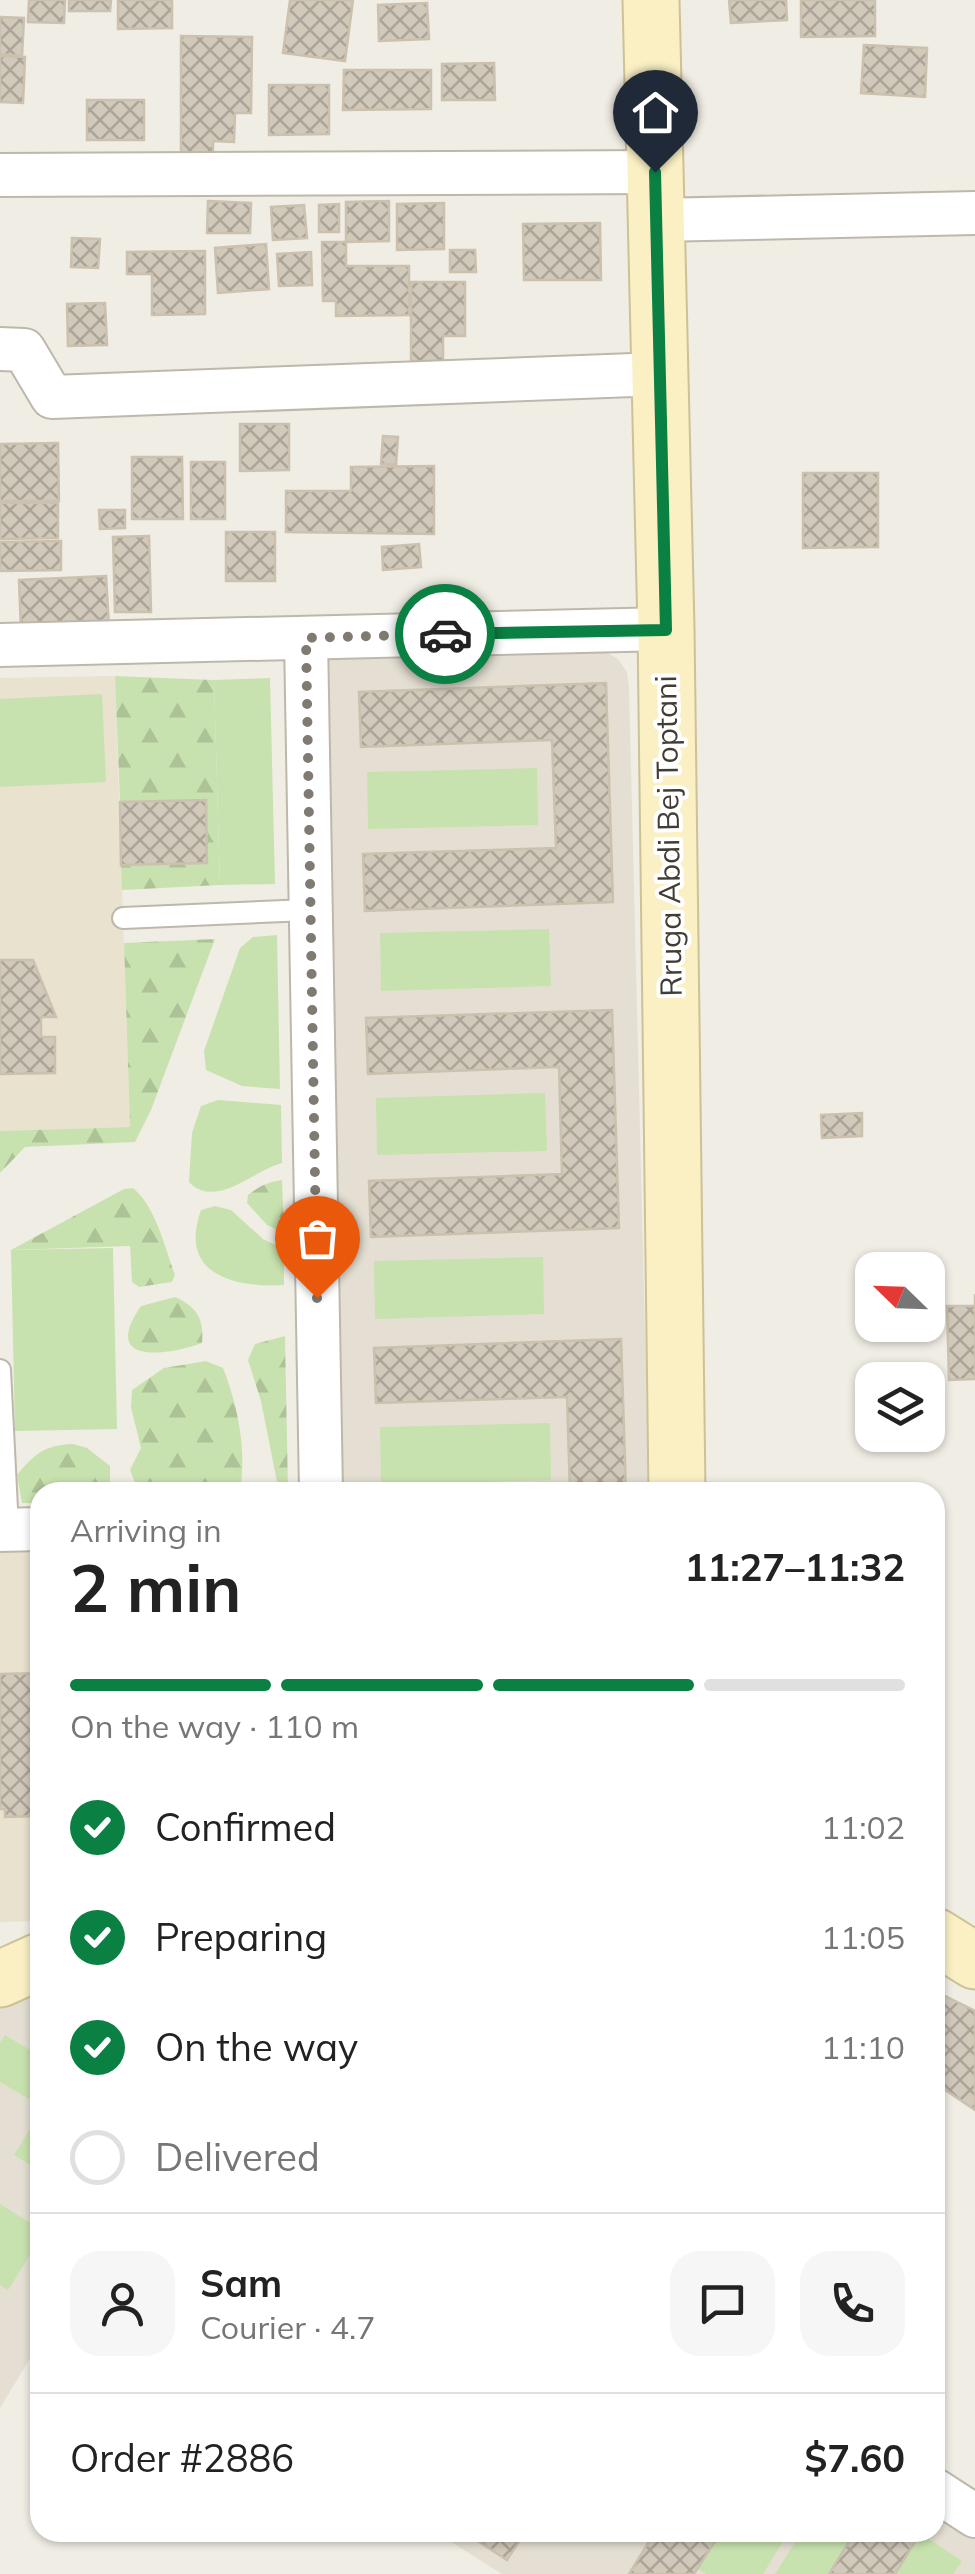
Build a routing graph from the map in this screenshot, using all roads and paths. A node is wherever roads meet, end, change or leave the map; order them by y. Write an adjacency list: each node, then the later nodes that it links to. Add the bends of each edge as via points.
1 (651, 0): 3 (street, Rruga Abdi Bej Toptani)
2 (0, 174): 3 (street)
3 (656, 196): 4 (street); 6 (street, Rruga Abdi Bej Toptani)
4 (975, 212)
5 (0, 349): 6 (street, via 24,350 52,396)
6 (660, 374): 7 (street, Rruga Abdi Bej Toptani)
7 (666, 630): 8 (street); 14 (street, Rruga Abdi Bej Toptani)
8 (306, 638): 9 (street); 10 (street)
9 (0, 645)
10 (308, 910): 11 (lane); 13 (street)
11 (124, 918)
12 (0, 1370): 15 (lane)
13 (321, 1482)
14 (677, 1482)
15 (16, 1529)
16 (945, 2496): 17 (street)
17 (975, 2516)

